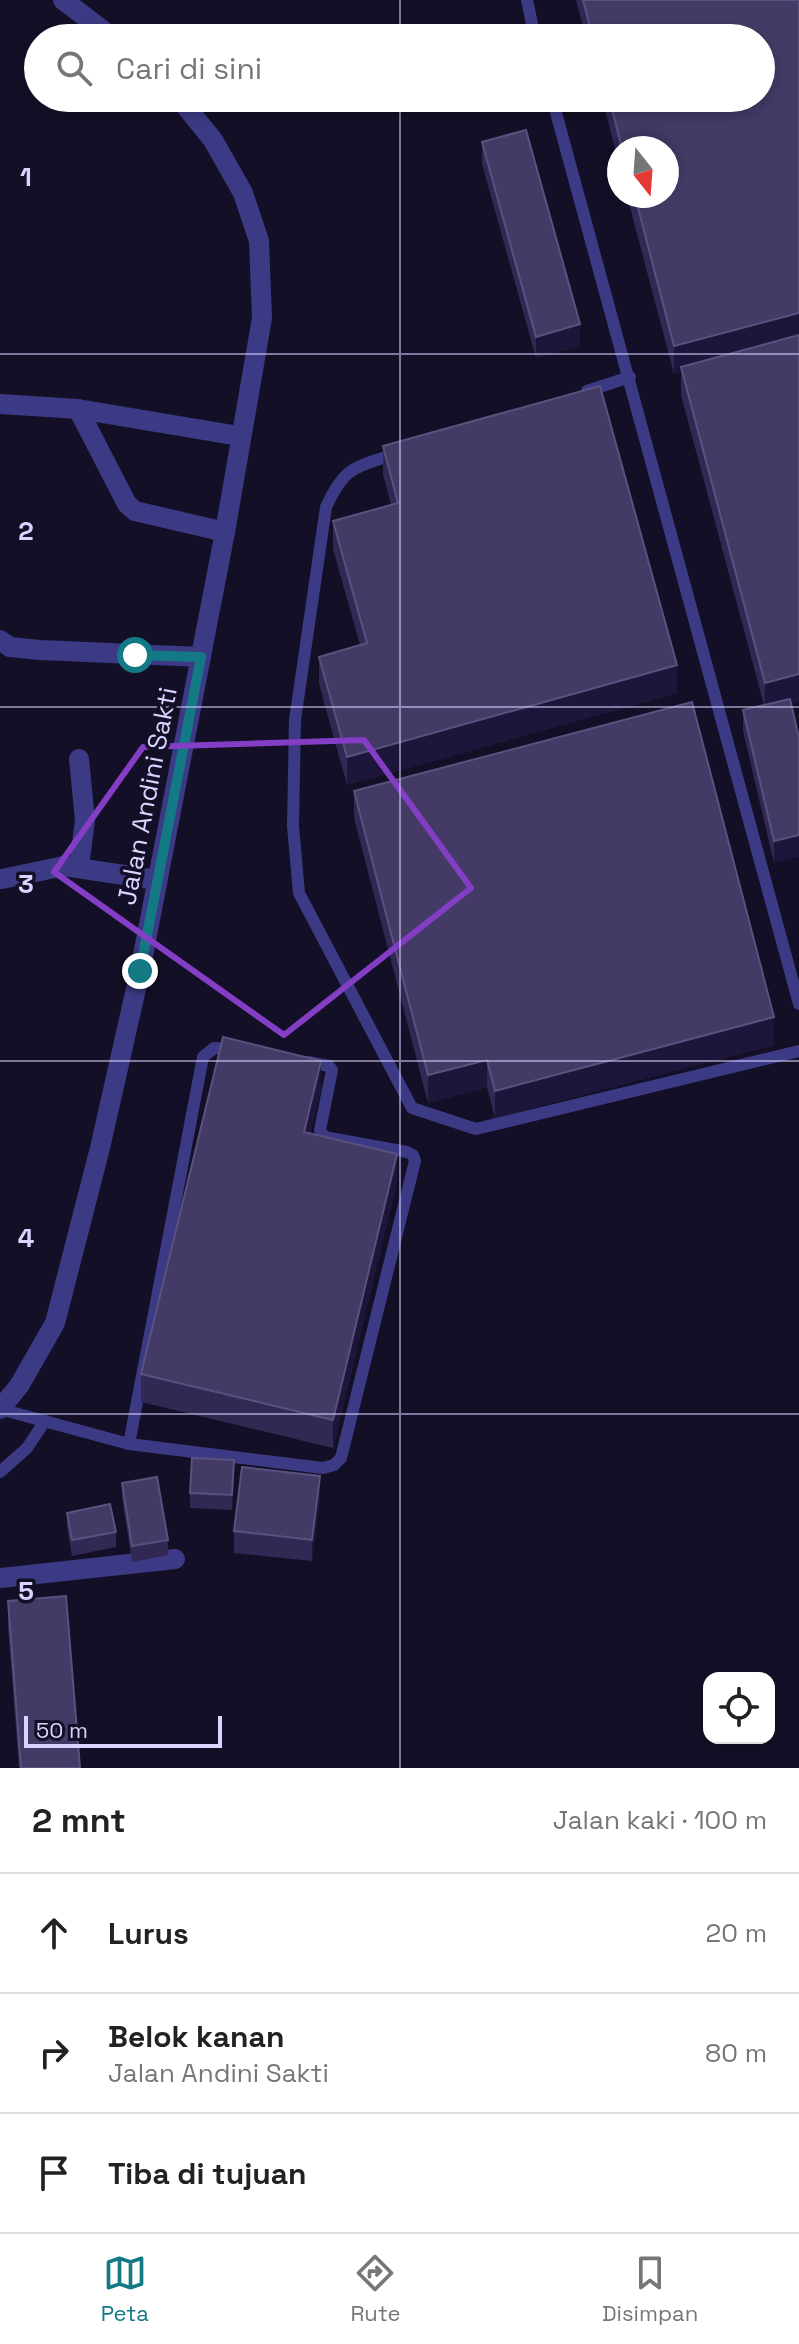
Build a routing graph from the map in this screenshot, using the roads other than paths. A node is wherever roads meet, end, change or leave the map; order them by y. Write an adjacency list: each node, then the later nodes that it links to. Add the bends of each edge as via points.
1 (63, 0): 3 (street)
2 (527, 0): 4 (lane)
3 (95, 24)
4 (532, 24)
5 (190, 112): 11 (street, Jalan Andini Sakti, via 243,193 259,241 262,318)
6 (556, 112): 7 (lane)
7 (630, 377): 8 (lane); 20 (lane)
8 (572, 396)
9 (0, 404): 10 (street)
10 (78, 409): 11 (street); 13 (street, via 135,511)
11 (239, 436): 13 (street, Jalan Andini Sakti)
12 (413, 448): 21 (lane, via 355,467 339,480 326,507 295,720 293,826 299,893 412,1108 476,1129)
13 (225, 532): 15 (street, Jalan Andini Sakti)
14 (0, 640): 15 (street, via 10,647 40,650)
15 (201, 657): 19 (street, Jalan Andini Sakti)
16 (79, 759): 17 (street, via 85,820)
17 (79, 867): 18 (street); 19 (street)
18 (2, 879)
19 (157, 880): 24 (street, Jalan Andini Sakti, via 100,1148 55,1323)
20 (799, 1004)
21 (799, 1051)
22 (255, 1052): 26 (lane, via 214,1048 203,1057)
23 (299, 1060): 26 (lane, via 332,1070 320,1130 324,1137 407,1152 415,1161 341,1458 323,1468)
24 (0, 1409): 25 (lane)
25 (45, 1421): 26 (lane); 27 (lane, via 27,1448)
26 (129, 1444)
27 (0, 1472)
28 (175, 1559): 29 (street)
29 (0, 1578)

